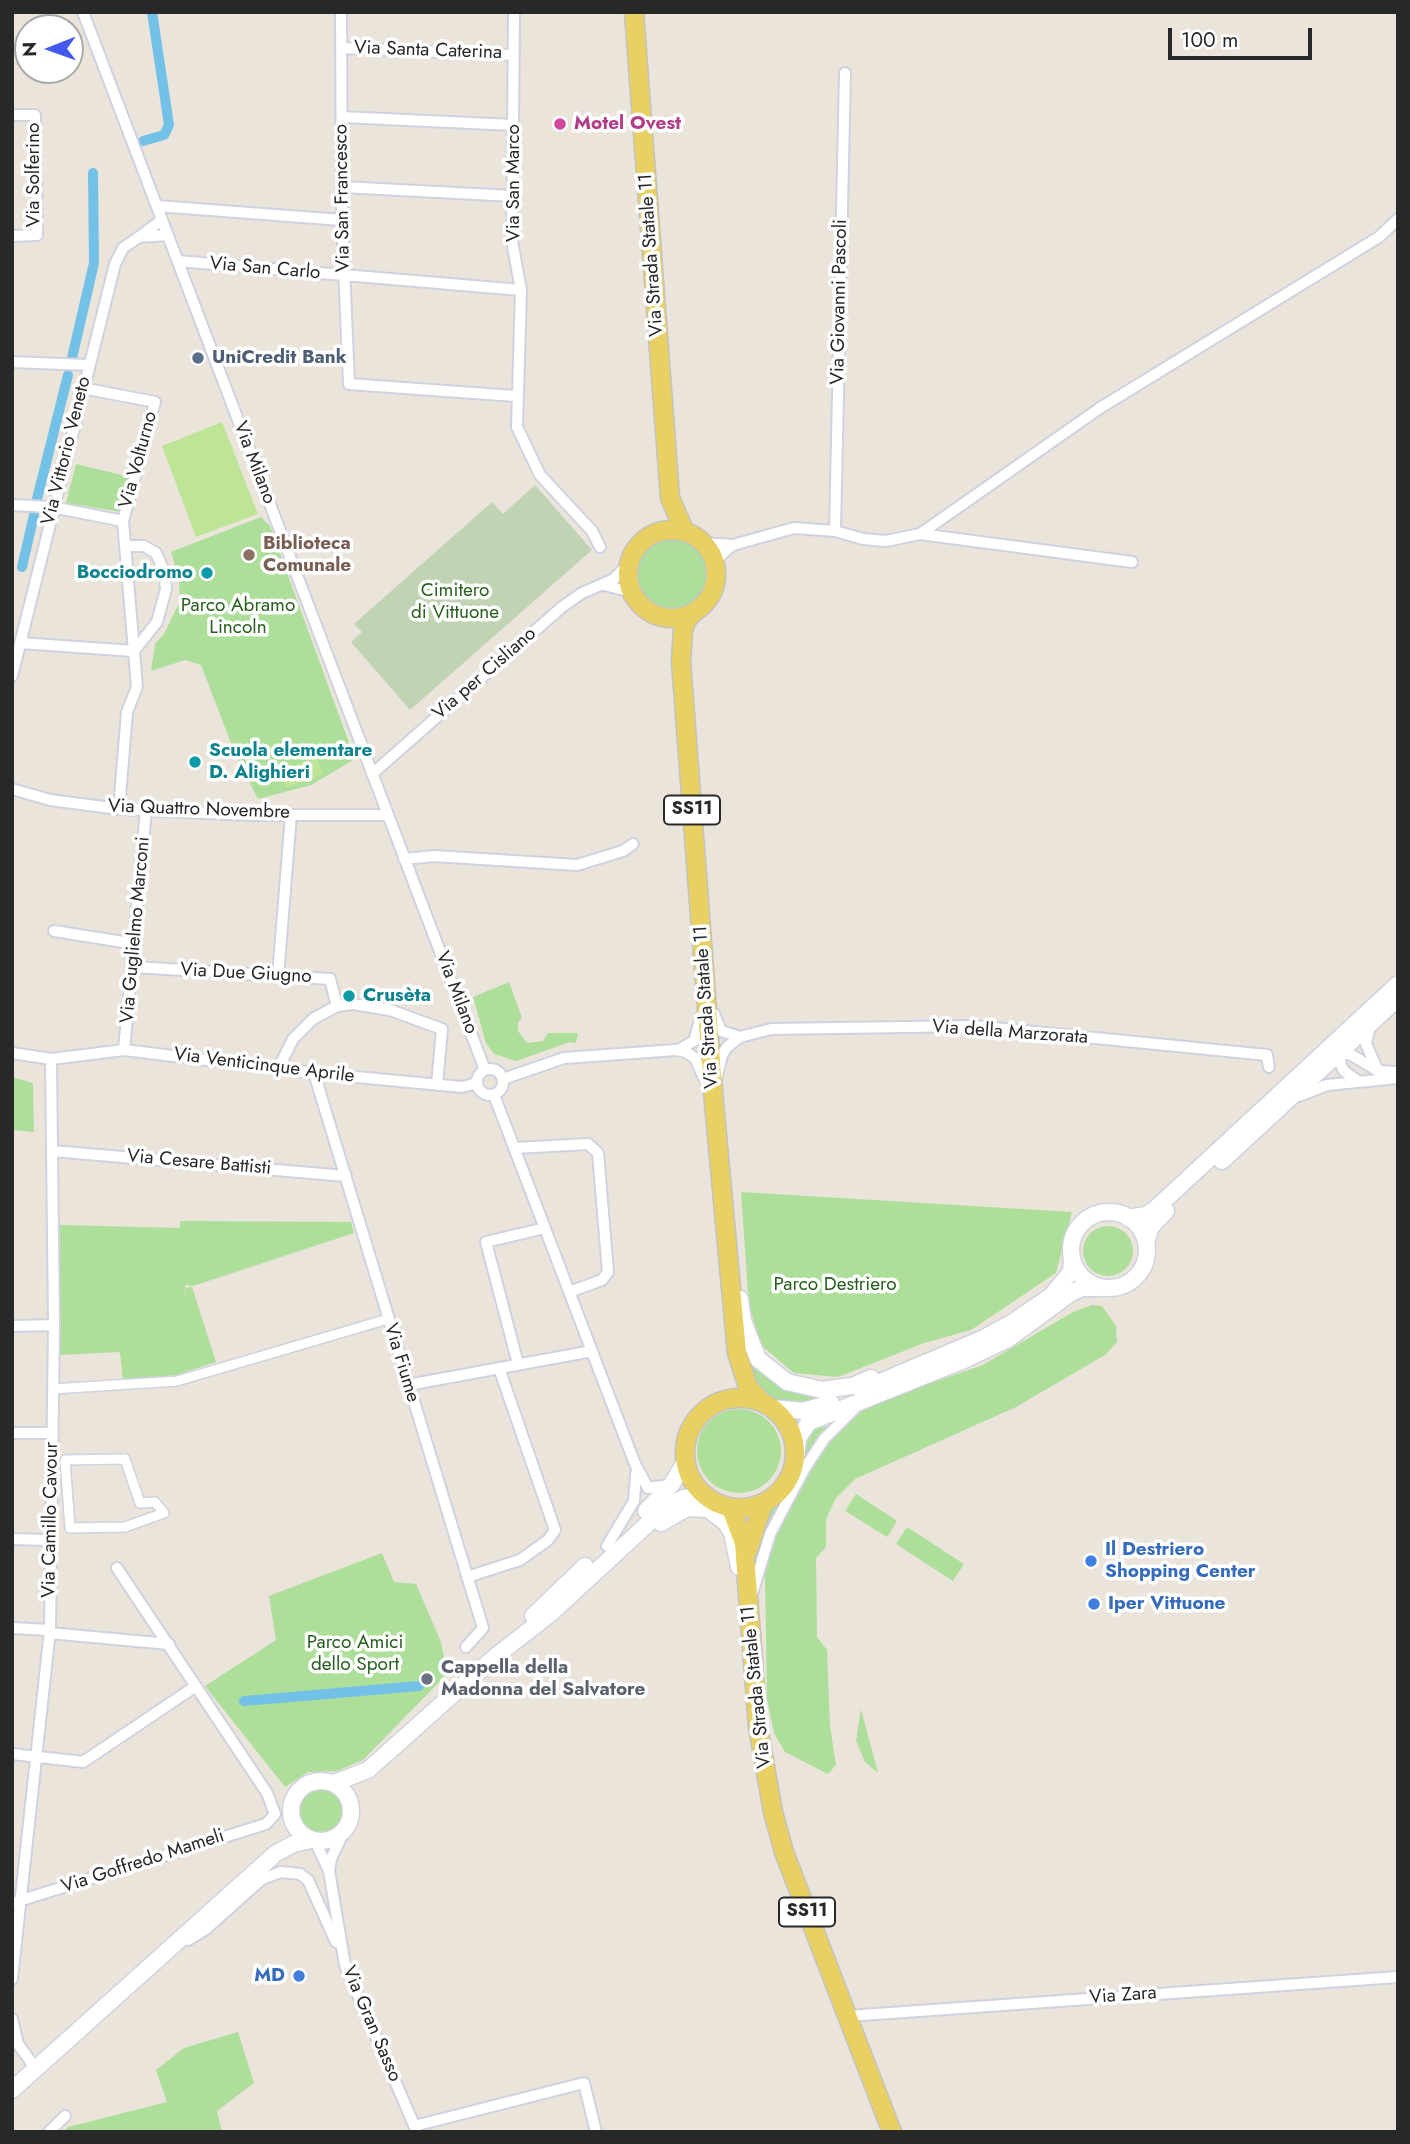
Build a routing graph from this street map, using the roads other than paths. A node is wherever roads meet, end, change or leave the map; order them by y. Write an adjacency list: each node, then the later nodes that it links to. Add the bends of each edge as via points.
1 (83, 12): 13 (street, Via Milano)
2 (341, 12): 5 (street, Via San Francesco)
3 (514, 12): 6 (street, Via San Marco)
4 (634, 12): 27 (main road, Via Strada Statale 11)
5 (341, 48): 6 (street, Via Santa Caterina); 9 (street, Via San Francesco)
6 (514, 55): 10 (street, Via San Marco)
7 (845, 73): 31 (street, Via Giovanni Pascoli)
8 (12, 115): 18 (street, Via Solferino, via 35,115 37,234)
9 (342, 117): 10 (street); 11 (street, Via San Francesco)
10 (513, 125): 12 (street, Via San Marco)
11 (342, 187): 12 (street); 16 (street, Via San Francesco)
12 (513, 196): 22 (street, Via San Marco, via 512,241)
13 (157, 206): 15 (street, Via Milano); 16 (street)
14 (1398, 219): 34 (street, via 1379,237 1100,408)
15 (162, 220): 17 (street, Via Milano); 19 (street, Via Vittorio Veneto)
16 (342, 220): 21 (street, Via San Francesco)
17 (168, 235): 19 (street); 20 (street, Via Milano)
18 (12, 236)
19 (139, 237): 24 (street, Via Vittorio Veneto, via 123,248 115,264)
20 (178, 261): 21 (street, Via San Carlo); 50 (street, Via Milano)
21 (344, 276): 22 (street, Via San Carlo); 26 (street, Via San Francesco, via 349,384)
22 (521, 290): 26 (street, Via San Marco)
23 (12, 362): 24 (street)
24 (88, 365): 25 (street, Via Vittorio Veneto)
25 (82, 388): 29 (street, Via Vittorio Veneto); 30 (street, Via Volturno, via 155,402)
26 (515, 396): 38 (street, Via San Marco, via 517,427 540,475 592,531)
27 (670, 498): 32 (main road, Via Strada Statale 11); 33 (main road, Via Strada Statale 11)
28 (12, 505): 29 (street, Via Volturno)
29 (52, 507): 30 (street, Via Volturno); 46 (street, Via Vittorio Veneto)
30 (123, 521): 37 (street)
31 (835, 531): 34 (street, via 886,541); 36 (street, via 794,528)
32 (685, 532): 33 (main road); 35 (main road)
33 (653, 534): 40 (main road, Via Strada Statale 11, via 642,541)
34 (920, 534): 39 (street)
35 (703, 543): 36 (street); 41 (main road)
36 (733, 545): 41 (street, via 718,558)
37 (125, 546): 47 (street); 47 (street, via 144,546 156,553 166,589 157,622)
38 (600, 547)
39 (1132, 562)
40 (629, 563): 42 (street, Via per Cisliano); 43 (main road)
41 (715, 573): 44 (main road, Via Strada Statale 11, via 713,588)
42 (604, 585): 43 (street); 50 (street, Via per Cisliano, via 562,607)
43 (632, 592): 45 (main road, Via Strada Statale 11, via 638,603)
44 (695, 611): 45 (main road); 48 (main road, Via Strada Statale 11, via 683,631)
45 (660, 616): 48 (main road, Via Strada Statale 11, via 674,633)
46 (17, 650): 47 (street); 49 (street, Via Vittorio Veneto)
47 (134, 650): 52 (street, via 137,687 127,712)
48 (681, 661): 60 (main road, Via Strada Statale 11 / SS11)
49 (12, 676)
50 (372, 774): 55 (street, Via Milano)
51 (12, 789): 52 (street, Via Quattro Novembre, via 50,800)
52 (119, 809): 53 (street, Via Quattro Novembre)
53 (146, 810): 54 (street, Via Quattro Novembre); 59 (street, Via Guglielmo Marconi)
54 (291, 815): 55 (street, Via Quattro Novembre); 62 (street)
55 (388, 815): 57 (street, Via Milano)
56 (633, 844): 57 (street, via 577,865 434,856)
57 (404, 859): 74 (street, Via Milano)
58 (54, 931): 59 (street)
59 (135, 944): 61 (street, Via Guglielmo Marconi)
60 (704, 959): 66 (street, via 716,1024 721,1031); 68 (street, via 699,1031 689,1047); 85 (main road, Via Strada Statale 11)
61 (134, 967): 62 (street, Via Due Giugno); 67 (street, Via Guglielmo Marconi)
62 (278, 976): 64 (street, Via Due Giugno, via 330,979)
63 (1397, 990): 65 (main road); 70 (street, via 1344,1040); 86 (main road)
64 (337, 1006): 73 (street, via 302,1029); 82 (street, via 390,1010 442,1029)
65 (1370, 1025): 70 (main road); 75 (street, via 1366,1044)
66 (740, 1037): 72 (street, Via della Marzorata, via 771,1029 974,1026 1267,1055); 85 (street, via 722,1055)
67 (124, 1050): 71 (street, Via Venticinque Aprile); 73 (street, Via Venticinque Aprile)
68 (676, 1050): 79 (street, via 564,1058); 85 (street, via 686,1052 700,1065)
69 (12, 1052): 71 (street, Via Venticinque Aprile)
70 (1340, 1055): 75 (street, via 1350,1054); 80 (street, via 1344,1071); 84 (main road); 86 (street, via 1327,1057 1272,1107)
71 (51, 1059): 88 (street, Via Camillo Cavour)
72 (1269, 1067)
73 (278, 1069): 77 (street, Via Venticinque Aprile)
74 (485, 1070): 79 (street, via 497,1071); 81 (street)
75 (1378, 1071): 76 (street)
76 (1398, 1072)
77 (314, 1073): 82 (street, Via Venticinque Aprile); 89 (street, Via Fiume)
78 (1398, 1078): 80 (street)
79 (503, 1079): 83 (street, via 502,1088)
80 (1358, 1081): 84 (street, via 1310,1090)
81 (477, 1083): 82 (street, Via Venticinque Aprile); 83 (street, via 483,1093)
82 (437, 1085)
83 (494, 1095): 87 (street)
84 (1287, 1102): 92 (main road, via 1154,1222)
85 (714, 1103): 94 (main road, Via Strada Statale 11)
86 (1257, 1113): 90 (main road, via 1153,1210)
87 (514, 1148): 91 (street); 96 (street, via 587,1144 598,1153 608,1272 602,1280)
88 (52, 1151): 89 (street, Via Cesare Battisti); 98 (street, Via Camillo Cavour)
89 (346, 1175): 97 (street, Via Fiume)
90 (1128, 1217): 92 (main road); 93 (main road, via 1111,1212 1086,1220 1072,1242)
91 (545, 1228): 96 (street); 103 (street, via 486,1242)
92 (1146, 1244): 95 (main road, via 1145,1261 1136,1277 1121,1287)
93 (1072, 1260): 95 (main road, via 1080,1275); 100 (main road, via 1071,1272 1051,1296)
94 (728, 1262): 100 (main road, via 758,1359 771,1372 802,1388 852,1386 932,1353); 102 (main road, Via Strada Statale 11)
95 (1102, 1288): 107 (main road, via 1082,1288 1008,1339)
96 (569, 1292): 101 (street)
97 (388, 1319): 105 (street, Via Fiume); 106 (street, via 177,1381)
98 (54, 1325): 99 (street); 106 (street, Via Camillo Cavour)
99 (12, 1326)
100 (965, 1346): 109 (main road, via 827,1405 803,1411)
101 (592, 1351): 103 (street); 114 (street)
102 (737, 1353): 108 (main road, Via Strada Statale 11, via 729,1384); 109 (main road, Via Strada Statale 11, via 748,1387)
103 (518, 1364): 104 (street)
104 (499, 1368): 105 (street); 125 (street, via 555,1530 520,1560)
105 (408, 1385): 125 (street, Via Fiume)
106 (53, 1389): 111 (street, Via Camillo Cavour)
107 (862, 1401): 112 (main road, via 809,1422 799,1438); 126 (street, via 824,1439 805,1468 770,1534)
108 (713, 1405): 109 (main road, via 730,1398 748,1398); 113 (main road, via 690,1429)
109 (768, 1405): 112 (main road, via 789,1426)
110 (12, 1433): 111 (street)
111 (53, 1433): 121 (street, Via Camillo Cavour)
112 (796, 1459): 117 (main road, via 785,1486)
113 (685, 1462): 115 (main road); 116 (main road)
114 (635, 1464): 115 (street, via 648,1488); 122 (street, via 638,1484 634,1501)
115 (672, 1484): 122 (main road)
116 (704, 1495): 118 (main road); 122 (main road, via 675,1501)
117 (763, 1504): 118 (main road); 123 (main road, Via Strada Statale 11)
118 (731, 1508): 123 (main road, Via Strada Statale 11, via 740,1528)
119 (70, 1528): 119 (street, via 65,1460 125,1459 140,1503 155,1502 164,1513 125,1527)
120 (12, 1539): 121 (street)
121 (50, 1540): 128 (street, Via Camillo Cavour)
122 (611, 1550): 129 (main road, via 687,1508 708,1509 732,1533); 135 (main road, via 548,1600 496,1656)
123 (746, 1567): 126 (main road, Via Strada Statale 11 / SS11)
124 (117, 1568): 130 (street)
125 (467, 1577): 131 (street, Via Fiume, via 483,1628)
126 (748, 1606): 129 (main road, Via Strada Statale 11 / SS11)
127 (12, 1628): 128 (street)
128 (50, 1631): 130 (street); 134 (street, Via Camillo Cavour)
129 (749, 1631): 148 (main road, Via Strada Statale 11 / SS11, via 758,1727 772,1807 784,1852)
130 (169, 1644): 132 (street)
131 (466, 1647)
132 (196, 1686): 134 (street, via 83,1762); 143 (street, Via Goffredo Mameli, via 267,1793 275,1814 266,1824)
133 (12, 1754): 134 (street)
134 (35, 1757): 143 (street, Via Camillo Cavour)
135 (368, 1770): 136 (main road); 137 (main road)
136 (334, 1783): 137 (main road, via 346,1794); 138 (main road, via 307,1785 294,1798)
137 (352, 1810): 139 (main road)
138 (291, 1816): 140 (main road, via 298,1830); 141 (main road)
139 (343, 1833): 140 (main road, via 325,1842); 142 (street, Via Gran Sasso)
140 (313, 1841): 141 (main road, via 293,1844); 142 (street, Via Gran Sasso)
141 (275, 1854): 144 (main road)
142 (329, 1871): 145 (street, Via Gran Sasso)
143 (17, 1902): 147 (street, Via Camillo Cavour)
144 (164, 1955): 145 (street, via 206,1929 262,1879 291,1872 309,1880); 150 (main road)
145 (345, 1965): 153 (street, Via Gran Sasso)
146 (1398, 1977): 148 (street, Via Zara)
147 (12, 1979)
148 (848, 2016): 156 (main road, SS11)
149 (12, 2019): 150 (street, via 18,2043)
150 (36, 2069): 151 (main road)
151 (12, 2090)
152 (65, 2116): 154 (street)
153 (416, 2129): 155 (street, via 584,2083)
154 (48, 2132)
155 (596, 2132)
156 (891, 2132)

